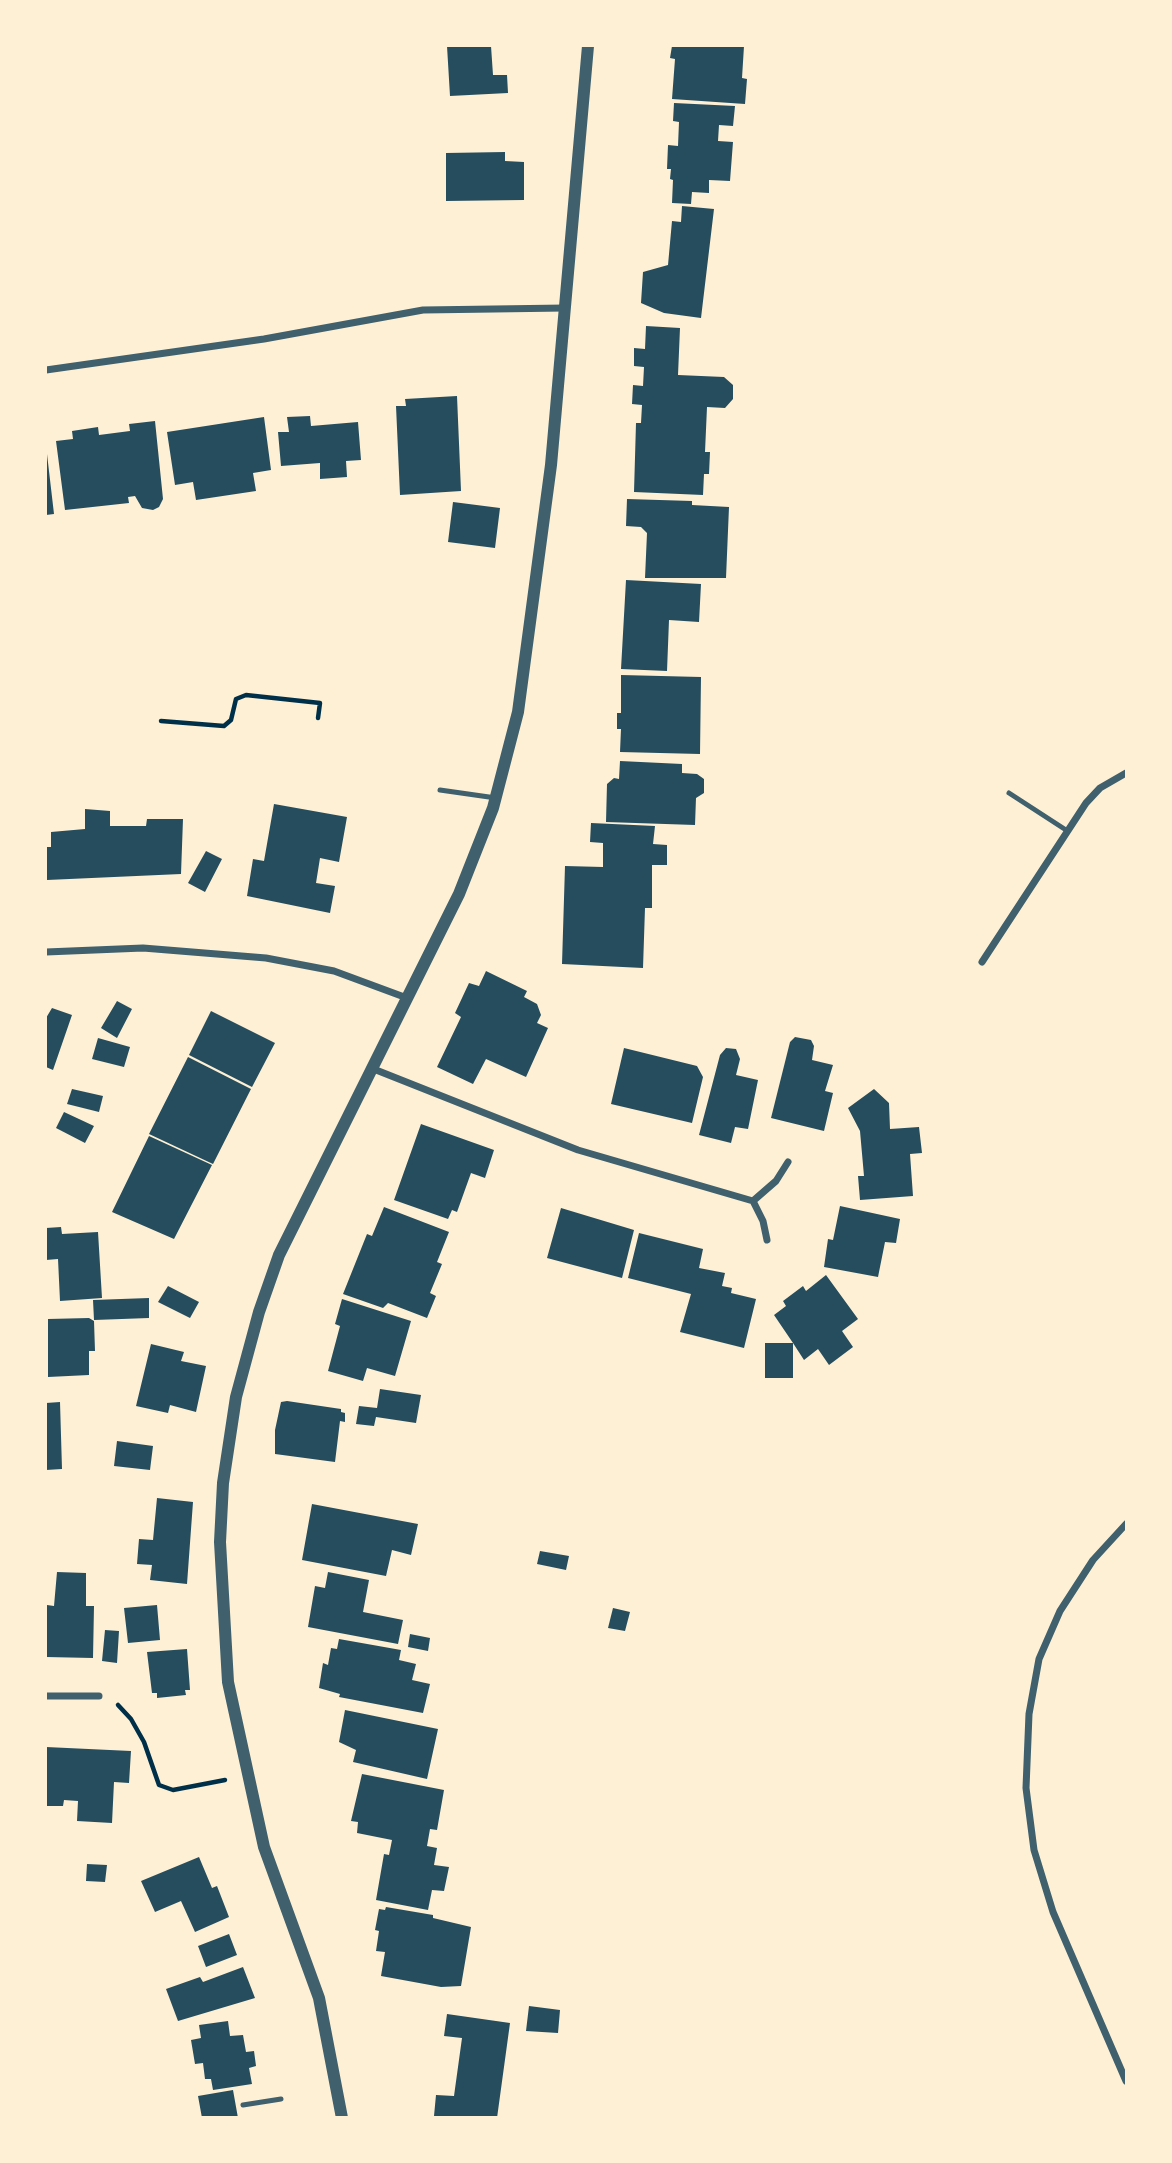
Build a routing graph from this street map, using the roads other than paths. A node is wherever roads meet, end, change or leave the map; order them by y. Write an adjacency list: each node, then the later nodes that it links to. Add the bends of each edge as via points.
1 (588, 46): 2 (street)
2 (566, 308): 3 (street, via 423,310 264,339); 7 (street, via 551,465 518,712)
3 (46, 370)
4 (1126, 773): 8 (street, via 1100,788)
5 (440, 790): 7 (lane)
6 (1009, 793): 8 (lane)
7 (496, 798): 11 (street, via 459,894)
8 (1066, 830): 10 (street)
9 (46, 952): 11 (street, via 143,948 266,958 334,971)
10 (982, 962)
11 (407, 998): 12 (street)
12 (371, 1068): 14 (street, via 578,1150); 22 (street, via 279,1255 246,1356 223,1483 220,1542 228,1682 246,1776 264,1847 319,1998)
13 (788, 1162): 14 (street, via 776,1181)
14 (753, 1201): 15 (street)
15 (767, 1240)
16 (1126, 1524): 19 (street, via 1093,1560 1060,1611 1039,1659 1029,1714 1026,1788 1034,1850 1053,1912)
17 (46, 1696): 18 (street)
18 (99, 1696)
19 (1126, 2081)
20 (281, 2099): 21 (lane)
21 (243, 2105)
22 (342, 2118)

